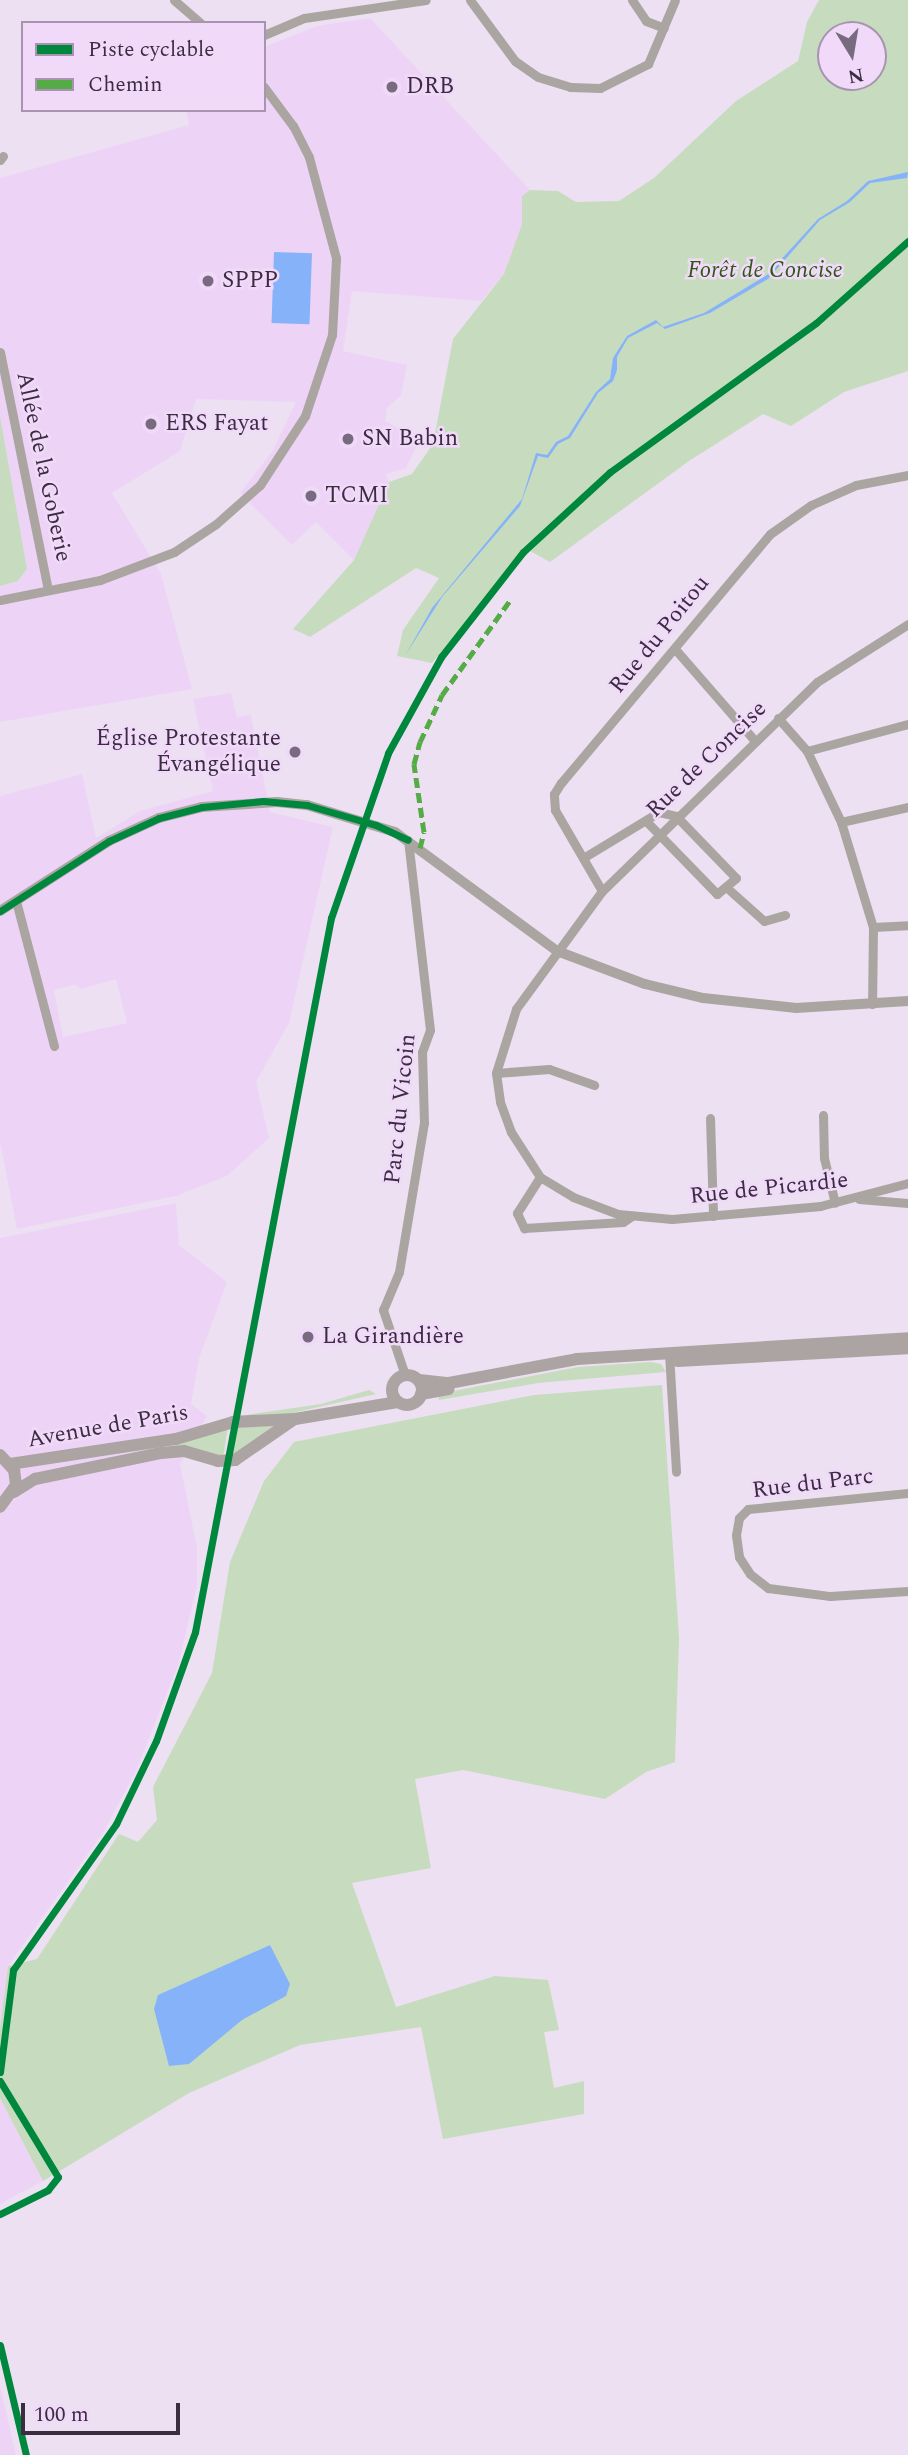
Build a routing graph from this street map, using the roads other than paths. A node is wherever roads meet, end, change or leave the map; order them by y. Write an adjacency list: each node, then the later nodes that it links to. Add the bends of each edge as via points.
1 (174, 0): 6 (street)
2 (426, 0): 8 (street, via 304,18)
3 (470, 0): 7 (street, via 515,61 538,77 570,88 600,88 627,78 648,64)
4 (632, 0): 7 (street, via 646,20)
5 (675, 0): 7 (street)
6 (198, 21)
7 (664, 28)
8 (266, 34)
9 (266, 90): 12 (street, via 302,141 333,239 334,318 318,387 272,470 216,524 151,563)
10 (0, 352): 12 (street, Allée de la Goberie)
11 (908, 475): 15 (street, Rue du Poitou, via 856,485 782,524 726,584)
12 (48, 589): 13 (street)
13 (0, 600)
14 (908, 624): 16 (street, Rue de Concise, via 838,667)
15 (675, 649): 18 (street); 26 (street, Rue du Poitou, via 554,794 555,810)
16 (778, 718): 18 (street, Rue de Concise); 19 (street)
17 (908, 724): 19 (street)
18 (755, 741): 21 (street, Rue de Concise)
19 (807, 751): 23 (street)
20 (908, 807): 23 (street)
21 (677, 816): 22 (street, via 659,812); 24 (street, Rue de Concise); 27 (street, via 736,878)
22 (646, 821): 24 (street); 26 (street)
23 (841, 822): 33 (street)
24 (658, 833): 27 (street, via 717,894); 28 (street, Rue de Concise)
25 (408, 840): 29 (street, via 376,825 307,805 263,801 202,807 159,818 109,841); 34 (street); 52 (street, Parc du Vicoin, via 430,1030 422,1052 424,1123 399,1272 383,1310)
26 (583, 858): 28 (street, Rue du Poitou)
27 (726, 887): 31 (street, via 764,921)
28 (602, 891): 34 (street, Rue de Concise)
29 (16, 901): 30 (street); 37 (street)
30 (0, 911)
31 (785, 915)
32 (908, 925): 33 (street)
33 (873, 927): 36 (street)
34 (557, 951): 36 (street, via 593,967 703,998 796,1008); 38 (street, Rue de Picardie, via 516,1009)
35 (908, 1002): 36 (street)
36 (872, 1004)
37 (54, 1046)
38 (496, 1073): 39 (street, via 549,1069); 42 (street, Rue de Picardie, via 511,1132)
39 (594, 1084)
40 (823, 1115): 45 (street, via 824,1158)
41 (710, 1118): 48 (street)
42 (540, 1177): 47 (street, Rue de Picardie, via 573,1197); 47 (street, Rue de Picardie, via 517,1213 524,1228 623,1222)
43 (908, 1183): 44 (street, Rue de Picardie)
44 (857, 1199): 45 (street, Rue de Picardie); 46 (street)
45 (835, 1203): 48 (street, Rue de Picardie)
46 (908, 1203)
47 (632, 1216): 48 (street, Rue de Picardie)
48 (713, 1216)
49 (908, 1338): 51 (main road)
50 (908, 1348): 51 (main road)
51 (669, 1357): 53 (main road, via 577,1359 449,1383); 55 (main road, via 577,1364); 60 (street)
52 (405, 1375): 53 (main road); 54 (main road)
53 (419, 1380): 55 (main road)
54 (392, 1387): 56 (main road); 57 (main road, Avenue de Paris)
55 (421, 1394): 56 (main road, via 412,1404)
56 (398, 1402): 57 (main road, Avenue de Paris)
57 (358, 1406): 58 (main road, Avenue de Paris)
58 (295, 1419): 59 (main road, Avenue de Paris, via 233,1422 176,1439); 61 (main road, Avenue de Paris, via 235,1460 218,1461 178,1451 35,1479)
59 (5, 1459): 61 (main road)
60 (676, 1472)
61 (14, 1492): 63 (main road)
62 (908, 1493): 64 (street, Rue du Parc, via 748,1509 738,1518 736,1535 739,1557 750,1574 768,1588 830,1596)
63 (0, 1507)
64 (908, 1591)

